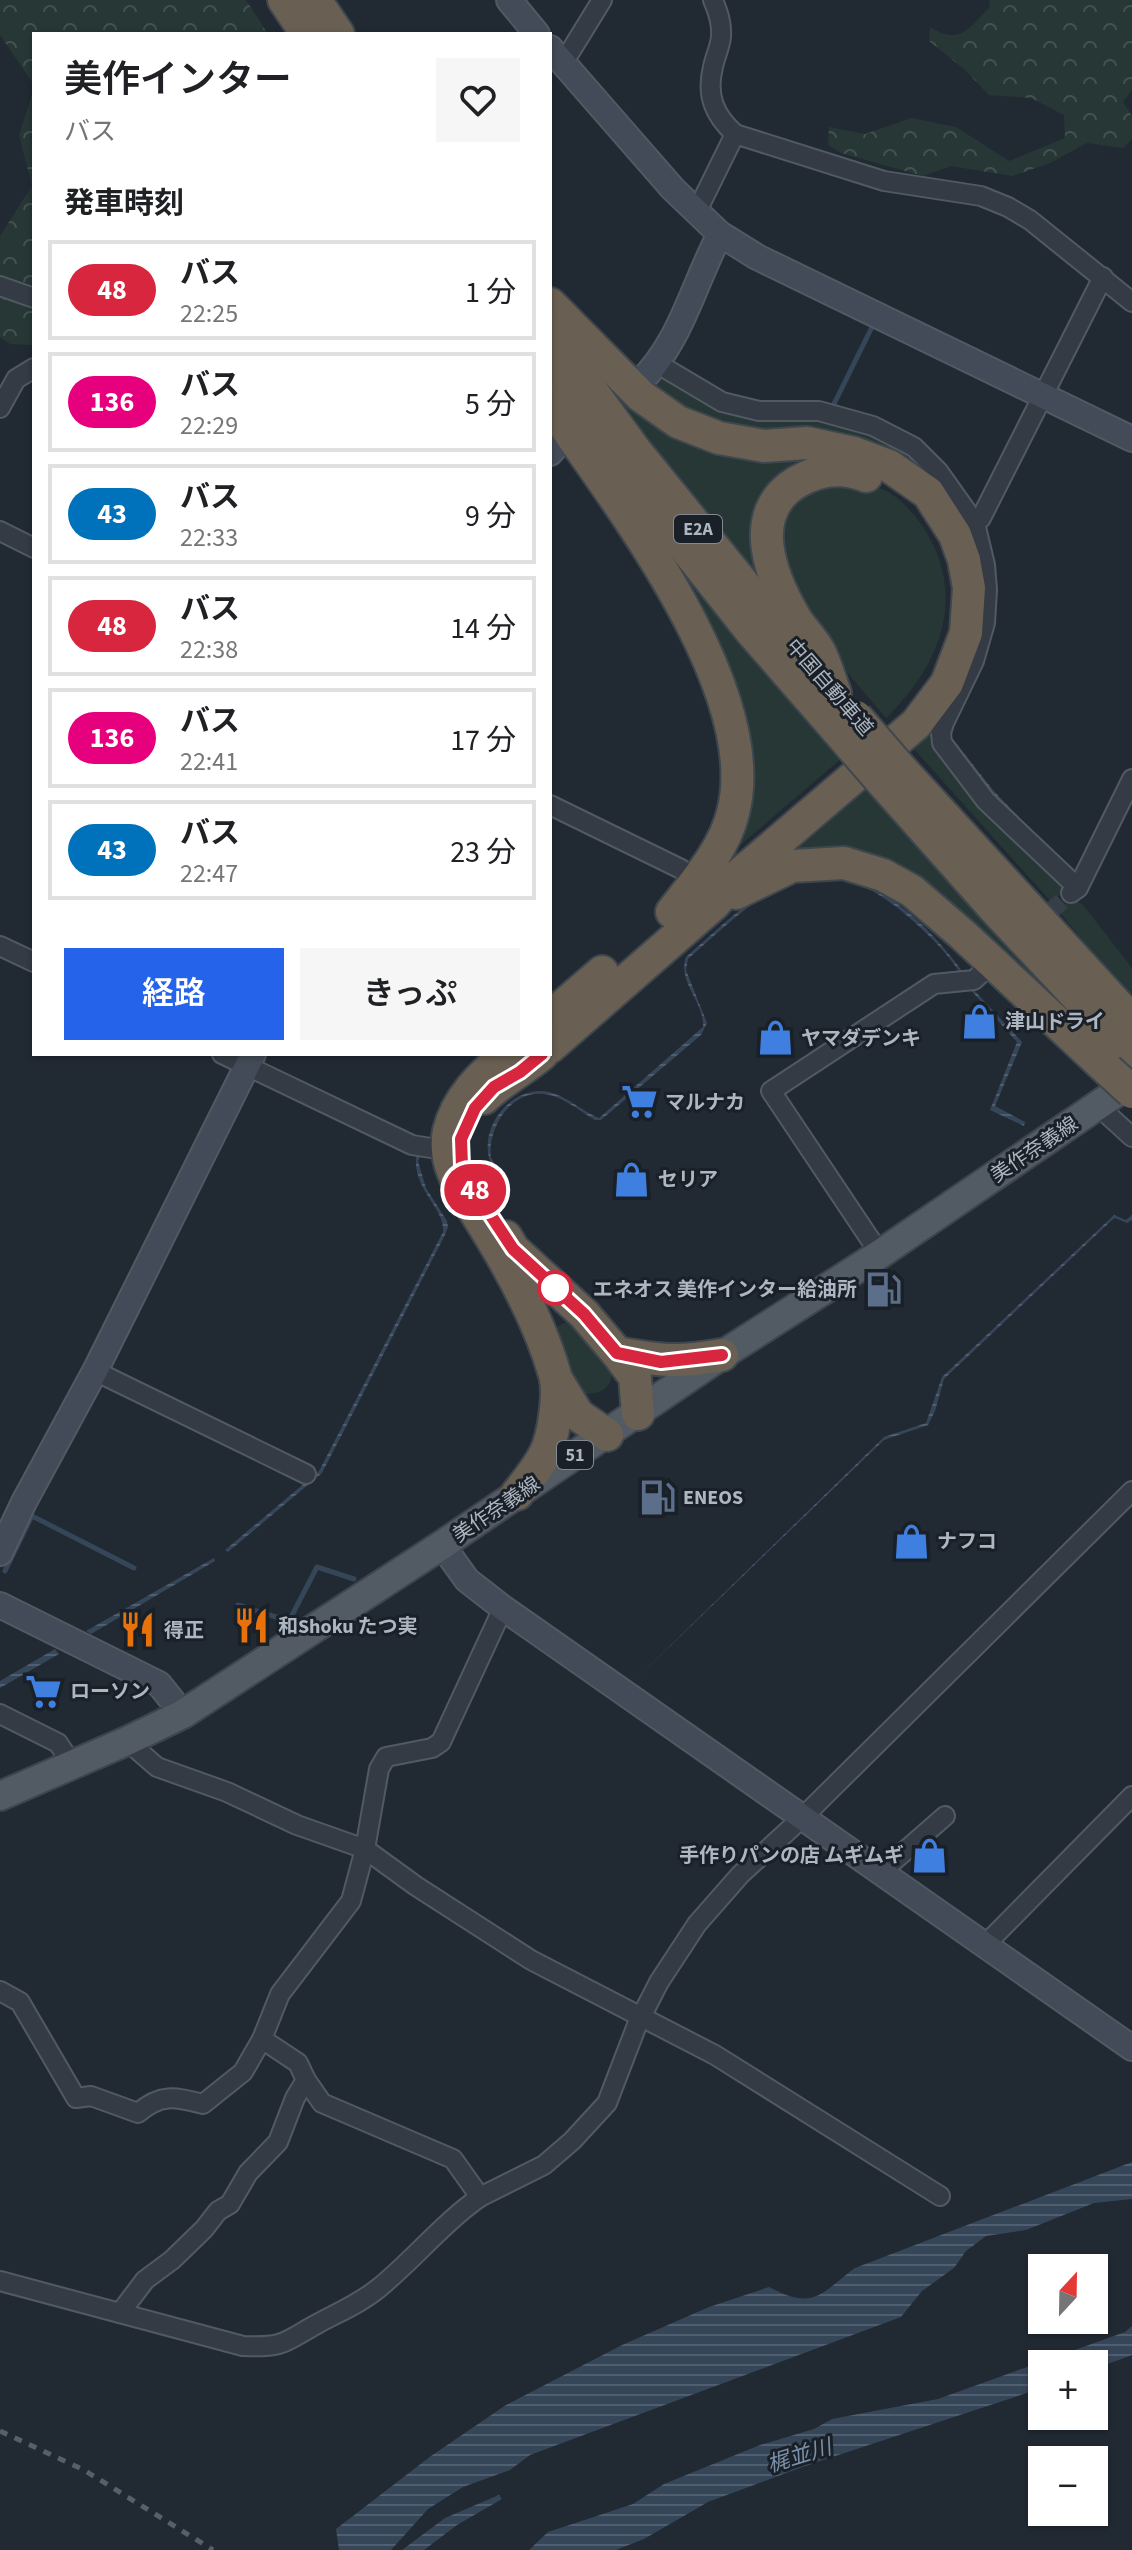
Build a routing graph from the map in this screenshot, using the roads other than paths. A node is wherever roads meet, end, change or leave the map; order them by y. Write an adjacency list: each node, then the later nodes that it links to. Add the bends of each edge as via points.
1 (284, 0): 6 (highway)
2 (315, 0): 7 (highway)
3 (509, 0): 8 (street)
4 (602, 0): 9 (street, via 570,52)
5 (713, 0): 10 (street, via 721,39 709,89 714,108)
6 (306, 32)
7 (337, 32)
8 (535, 32)
9 (555, 54): 11 (street)
10 (735, 134): 11 (street); 13 (street, via 884,181 981,196 1030,220)
11 (696, 213): 12 (street)
12 (720, 234): 19 (street); 23 (street)
13 (1103, 277): 16 (street); 23 (street)
14 (0, 286): 15 (street)
15 (32, 297)
16 (1132, 302)
17 (552, 306): 35 (highway, via 641,396 678,422 719,438 764,446 807,443 889,466 928,493 964,560 969,588 966,633 947,683 916,724 739,875)
18 (552, 337): 30 (highway, 中国自動車道 / E2A)
19 (658, 364): 22 (street); 27 (street, via 722,402 759,411 819,411 896,436 938,471)
20 (32, 369): 24 (street, via 16,379)
21 (552, 380): 30 (highway, 中国自動車道 / E2A, via 742,620)
22 (640, 382)
23 (1042, 396): 26 (street); 27 (street)
24 (0, 408)
25 (552, 408): 36 (highway, via 675,593 726,704 737,752 733,815 721,843)
26 (1132, 439)
27 (975, 523): 32 (street, via 985,565 985,623 974,661 944,723 942,743 986,801 1074,890)
28 (0, 531): 29 (street)
29 (32, 547)
30 (843, 714): 31 (highway, 中国自動車道 / E2A, bridge); 36 (highway, via 819,651 778,588 767,548 766,529 782,491 828,469 852,470 881,483 925,519 948,572 945,645 902,712)
31 (892, 777): 41 (highway, 中国自動車道 / E2A); 46 (highway, 中国自動車道 / E2A)
32 (1132, 779)
33 (552, 806): 34 (street)
34 (681, 869)
35 (714, 904): 42 (highway); 46 (highway, via 792,866 844,863 883,875 912,891)
36 (672, 912): 40 (highway)
37 (0, 946): 38 (street)
38 (32, 961)
39 (988, 967): 51 (street, via 974,980 934,984 771,1091)
40 (552, 1015)
41 (1132, 1021)
42 (552, 1045)
43 (504, 1056): 55 (highway, via 458,1105 448,1134 450,1166 504,1257)
44 (540, 1056): 52 (highway, via 494,1087 475,1108 461,1139 462,1166 513,1249 584,1314)
45 (250, 1060): 50 (street, via 412,1145); 54 (street)
46 (1124, 1069): 47 (highway, bridge); 51 (main road, 美作奈義線 / 51)
47 (1132, 1092)
48 (1109, 1116): 49 (street)
49 (1132, 1137)
50 (431, 1148)
51 (880, 1254): 53 (main road, 美作奈義線 / 51)
52 (617, 1353): 53 (highway, via 661,1362); 56 (highway, via 635,1377)
53 (722, 1355): 56 (main road, 美作奈義線 / 51)
54 (95, 1371): 58 (street); 62 (street)
55 (556, 1379): 57 (highway, via 578,1415); 60 (highway, via 554,1426 546,1452)
56 (638, 1414): 57 (main road, 美作奈義線 / 51)
57 (607, 1435): 60 (main road, 美作奈義線 / 51)
58 (306, 1474)
59 (1132, 1491): 71 (street)
60 (517, 1494): 61 (main road, 美作奈義線 / 51)
61 (442, 1545): 64 (street, via 467,1580); 66 (main road, 美作奈義線 / 51)
62 (0, 1553)
63 (0, 1605): 66 (street, via 159,1684)
64 (503, 1608): 71 (street); 73 (street, via 441,1742 386,1757 379,1769)
65 (0, 1714): 68 (street, via 58,1743)
66 (183, 1714): 67 (main road, 美作奈義線 / 51)
67 (127, 1741): 68 (main road, 美作奈義線 / 51); 73 (street, via 157,1767)
68 (72, 1764): 69 (main road, 美作奈義線 / 51)
69 (0, 1796)
70 (1132, 1796): 75 (street)
71 (804, 1816): 74 (street); 77 (street, via 697,1924)
72 (945, 1816): 74 (street)
73 (365, 1849): 77 (street, via 531,1960); 78 (street, via 351,1901 280,1994)
74 (881, 1872): 75 (street)
75 (985, 1945): 79 (street)
76 (0, 1991): 78 (street, via 20,2002 76,2098 91,2096 138,2113 172,2096 203,2104 243,2072)
77 (641, 2016): 81 (street, via 715,2055); 82 (street, via 607,2103 544,2165)
78 (262, 2039): 80 (street, via 298,2063)
79 (1132, 2048)
80 (306, 2080): 82 (street, via 329,2107 453,2159); 84 (street, via 278,2142 248,2173 230,2204 145,2280)
81 (940, 2196)
82 (480, 2197): 84 (street, via 361,2303 288,2343 243,2346)
83 (0, 2281): 84 (street)
84 (120, 2313)

